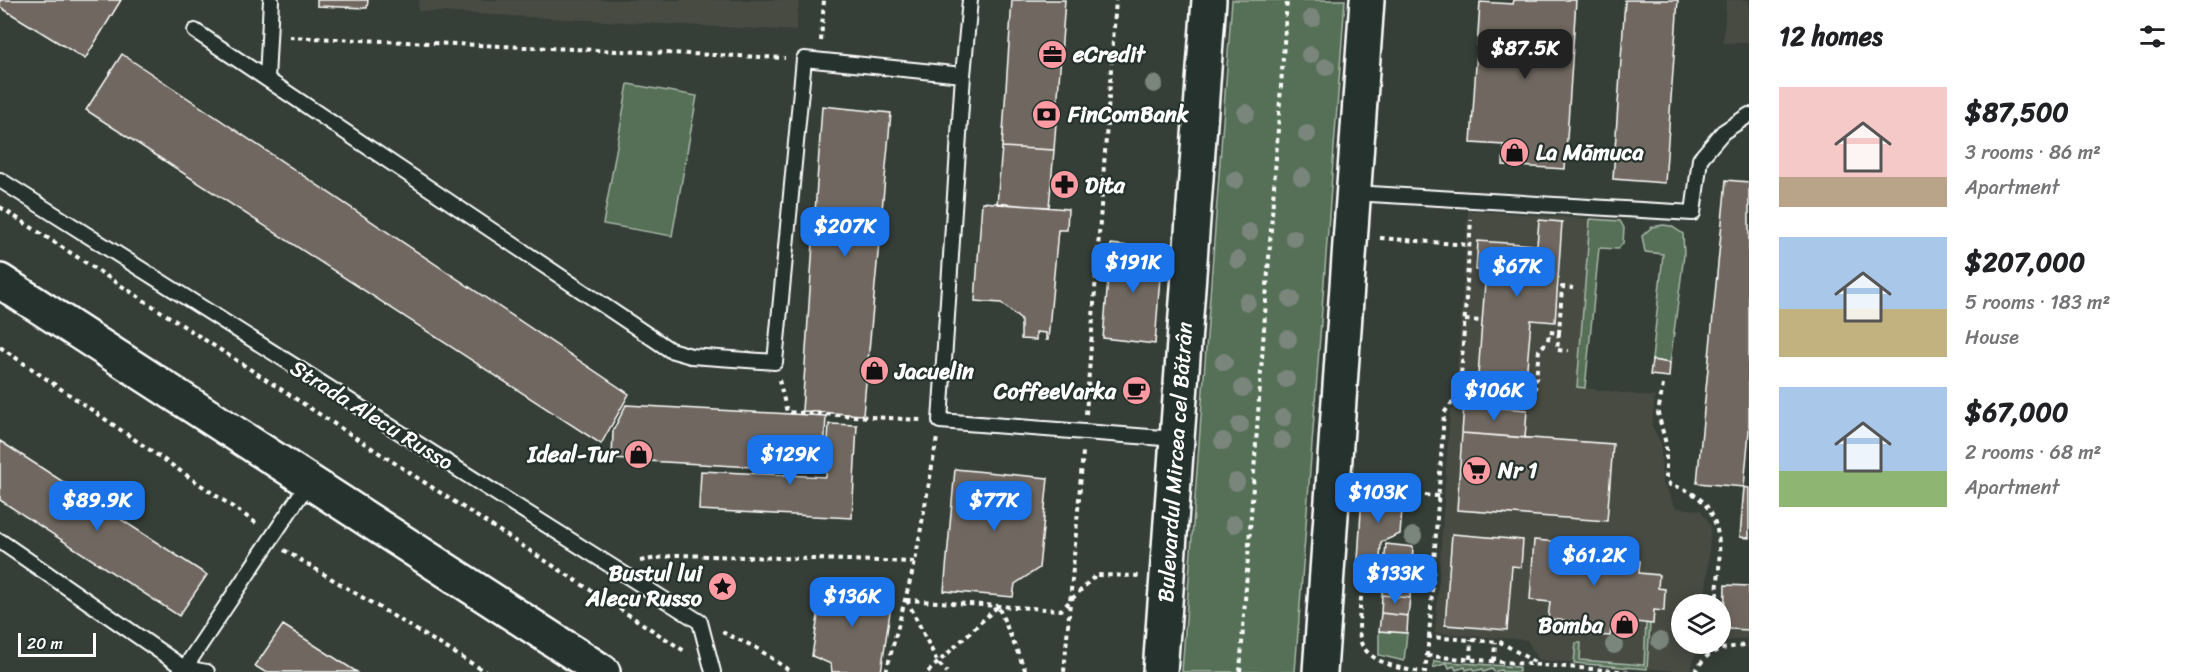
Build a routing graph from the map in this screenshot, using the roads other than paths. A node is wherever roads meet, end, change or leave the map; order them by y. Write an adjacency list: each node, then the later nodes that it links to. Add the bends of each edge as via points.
1 (272, 0): 7 (lane)
2 (969, 0): 6 (lane)
3 (1209, 0): 12 (main road, Bulevardul Mircea cel Bătrân)
4 (1367, 0): 10 (main road)
5 (195, 31): 7 (lane)
6 (963, 75): 7 (lane, via 804,59 775,362 692,356 670,350); 12 (lane, via 940,421)
7 (267, 79)
8 (1749, 115): 10 (lane, via 1723,132 1700,159 1693,213)
9 (0, 180): 16 (lane, Strada Alecu Russo, via 699,622)
10 (1353, 193): 20 (main road)
11 (0, 281): 13 (main road)
12 (1176, 439): 19 (main road, Bulevardul Mircea cel Bătrân)
13 (309, 482): 15 (lane); 18 (main road)
14 (0, 541): 15 (lane)
15 (183, 670): 17 (lane)
16 (713, 670)
17 (207, 672)
18 (603, 672)
19 (1160, 672)
20 (1320, 672)

